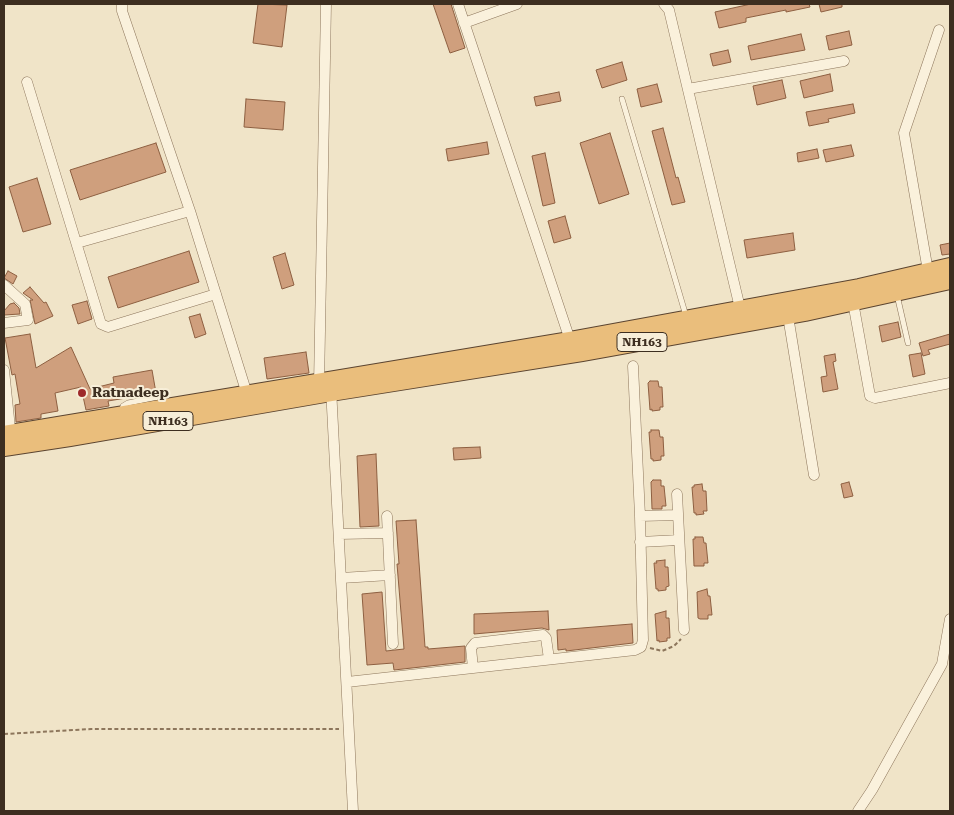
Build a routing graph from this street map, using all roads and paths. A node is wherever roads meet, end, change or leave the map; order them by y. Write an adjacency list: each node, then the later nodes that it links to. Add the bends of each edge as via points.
1 (122, 4): 12 (street)
2 (326, 4): 30 (street)
3 (458, 4): 6 (street)
4 (517, 4): 6 (street)
5 (669, 6): 10 (street)
6 (464, 22): 25 (street)
7 (940, 30): 15 (street, via 904,133)
8 (844, 61): 10 (street)
9 (27, 82): 13 (street)
10 (688, 89): 21 (street)
11 (622, 99): 23 (lane)
12 (190, 210): 13 (street); 19 (street)
13 (77, 243): 19 (street, via 101,324 108,327)
14 (950, 266): 15 (highway, NH163)
15 (928, 271): 21 (highway, NH163, via 859,288)
16 (950, 281): 18 (highway, NH163)
17 (4, 285): 24 (street, via 25,304 28,320)
18 (897, 293): 20 (highway, NH163); 26 (lane)
19 (216, 294): 31 (street)
20 (853, 302): 22 (highway, NH163); 29 (street, via 870,396 875,398)
21 (740, 308): 23 (highway, NH163)
22 (788, 316): 30 (highway, NH163, via 582,353); 33 (street)
23 (687, 319): 25 (highway, NH163)
24 (4, 324)
25 (570, 340): 30 (highway, NH163)
26 (908, 343)
27 (633, 366): 36 (street)
28 (4, 370): 32 (street)
29 (950, 383)
30 (325, 388): 31 (highway, NH163); 32 (highway, NH163, via 70,438); 39 (street)
31 (247, 394): 32 (highway, NH163, via 120,415)
32 (8, 440)
33 (814, 475)
34 (677, 494): 37 (street)
35 (387, 516): 38 (street)
36 (640, 516): 37 (street); 41 (street)
37 (678, 516): 40 (street)
38 (388, 533): 39 (street); 42 (street)
39 (339, 534): 43 (street)
40 (679, 540): 41 (street); 45 (street)
41 (640, 542): 47 (street)
42 (390, 575): 43 (street); 46 (street)
43 (341, 578): 50 (street)
44 (950, 619): 54 (street, via 942,664)
45 (684, 630): 47 (path, via 679,642 667,649 658,651)
46 (393, 644)
47 (642, 645): 48 (street, via 634,650)
48 (549, 659): 49 (street); 49 (street, via 543,635 475,643 471,648)
49 (473, 668): 50 (street)
50 (347, 682): 51 (street)
51 (349, 729): 52 (path, via 91,730); 53 (street)
52 (4, 734)
53 (353, 811)
54 (858, 811)

